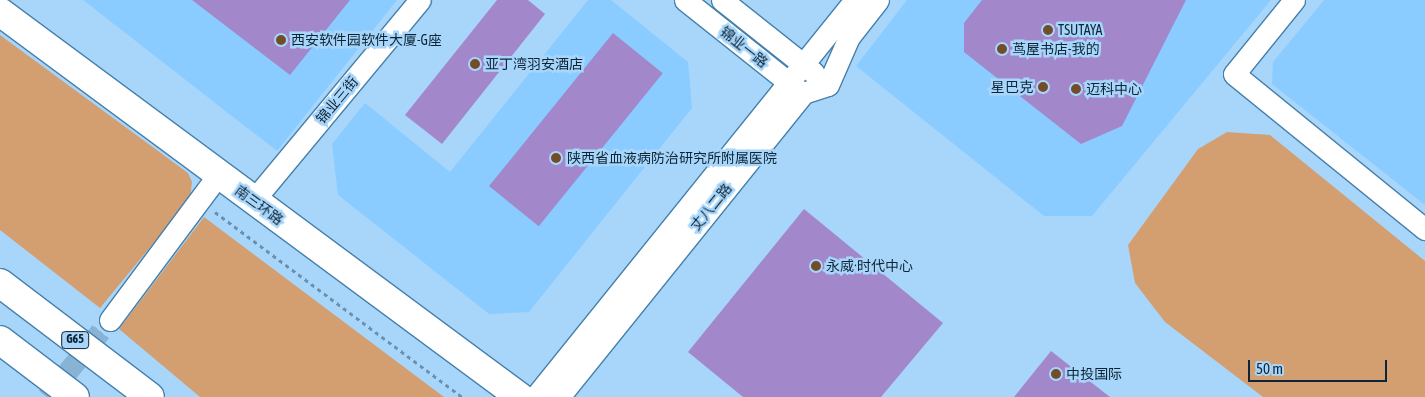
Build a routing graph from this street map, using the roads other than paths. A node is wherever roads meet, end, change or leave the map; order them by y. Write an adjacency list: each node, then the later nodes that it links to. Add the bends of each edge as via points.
1 (420, 0): 11 (street, 锦业三街)
2 (685, 0): 10 (street, 锦业一路)
3 (722, 0): 8 (street, 锦业一路)
4 (855, 0): 8 (street, 丈八二路)
5 (878, 0): 9 (street, via 849,37)
6 (1294, 0): 12 (street, via 1234,74)
7 (0, 12): 11 (highway, 南三环路)
8 (803, 64): 9 (street, 锦业一路); 10 (street, 丈八二路)
9 (828, 84): 10 (street)
10 (796, 88): 21 (street, 丈八二路); 22 (street, 丈八二路)
11 (235, 187): 15 (street, 锦业三街); 20 (highway, 南三环路)
12 (1425, 229)
13 (0, 262): 17 (highway)
14 (0, 283): 17 (highway, G65)
15 (110, 320)
16 (0, 340): 18 (highway)
17 (124, 377): 19 (highway, G65)
18 (75, 397)
19 (150, 397)
20 (520, 397)
21 (535, 397)
22 (559, 397)

